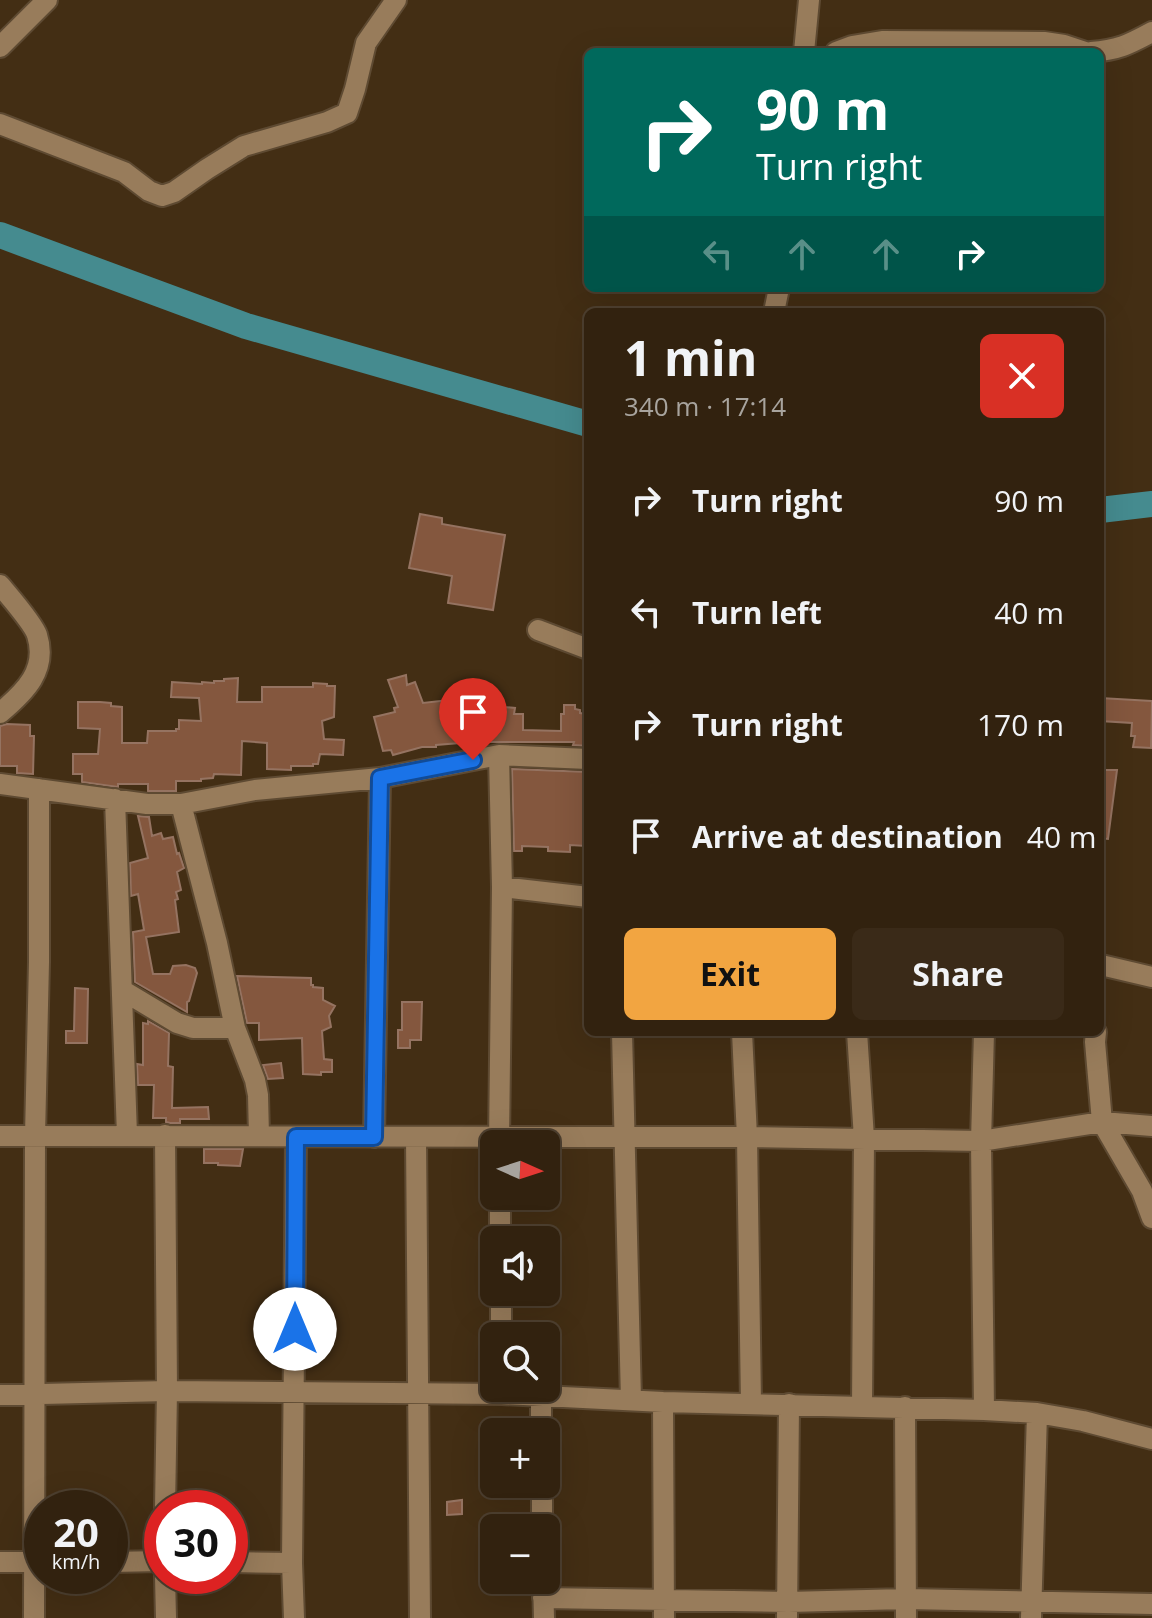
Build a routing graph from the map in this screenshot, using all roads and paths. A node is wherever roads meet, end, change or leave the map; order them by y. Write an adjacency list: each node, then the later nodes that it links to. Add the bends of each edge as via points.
1 (47, 0): 5 (street)
2 (396, 0): 10 (street, via 366,43 347,113 244,146 162,196 124,172)
3 (809, 0): 6 (street)
4 (1152, 32): 9 (street, via 1128,46)
5 (0, 47)
6 (804, 48)
7 (847, 48): 8 (street, via 882,41 1044,42)
8 (1073, 48)
9 (1104, 51)
10 (0, 124)
11 (0, 585): 14 (street, via 37,632 40,657 33,682)
12 (538, 630): 13 (street)
13 (584, 647)
14 (0, 713)
15 (499, 755): 16 (street); 17 (street); 22 (street)
16 (584, 759)
17 (380, 778): 21 (street, via 255,790); 42 (street)
18 (0, 784): 19 (street)
19 (39, 789): 20 (street); 39 (street)
20 (115, 799): 21 (street); 26 (street)
21 (181, 804): 27 (street)
22 (502, 887): 23 (street); 35 (street)
23 (584, 897)
24 (1104, 965): 25 (street)
25 (1152, 977)
26 (122, 990): 27 (street, via 177,1023); 36 (street)
27 (235, 1028): 40 (street, via 255,1080)
28 (622, 1036): 44 (street)
29 (742, 1036): 45 (street)
30 (857, 1036): 46 (street)
31 (984, 1036): 49 (street)
32 (1096, 1036): 33 (street)
33 (1102, 1122): 34 (street); 49 (street); 50 (street)
34 (1152, 1126)
35 (499, 1130)
36 (127, 1135): 37 (street); 39 (street)
37 (165, 1135): 40 (street); 52 (street)
38 (0, 1136): 39 (street)
39 (35, 1136): 57 (street)
40 (259, 1136): 41 (street)
41 (296, 1137): 42 (street); 54 (street)
42 (374, 1137): 43 (street)
43 (416, 1137): 48 (street); 55 (street)
44 (624, 1137): 45 (street); 47 (street); 59 (street)
45 (747, 1137): 46 (street); 61 (street)
46 (864, 1138): 49 (street); 63 (street)
47 (560, 1139)
48 (480, 1140)
49 (981, 1141): 65 (street)
50 (1147, 1192): 51 (street)
51 (1152, 1218)
52 (167, 1391): 54 (street); 57 (street); 69 (street)
53 (480, 1392): 55 (street)
54 (295, 1393): 55 (street); 73 (street)
55 (418, 1394): 85 (street)
56 (0, 1395): 57 (street)
57 (35, 1395): 68 (street)
58 (560, 1397): 59 (street)
59 (631, 1400): 60 (street)
60 (663, 1402): 61 (street); 78 (street)
61 (751, 1404): 62 (street)
62 (789, 1404): 63 (street); 81 (street)
63 (862, 1407): 64 (street)
64 (905, 1407): 65 (street); 79 (street)
65 (984, 1410): 66 (street)
66 (1037, 1413): 67 (street); 80 (street)
67 (1152, 1439)
68 (37, 1490)
69 (165, 1490)
70 (0, 1562): 71 (street)
71 (24, 1562)
72 (248, 1562): 73 (street)
73 (292, 1563): 84 (street)
74 (36, 1594): 82 (street)
75 (165, 1594): 83 (street)
76 (543, 1599): 78 (street)
77 (1152, 1604): 80 (street)
78 (664, 1609): 81 (street)
79 (906, 1609): 80 (street); 81 (street)
80 (1031, 1609)
81 (788, 1610)
82 (34, 1618)
83 (166, 1618)
84 (294, 1618)
85 (420, 1618)

